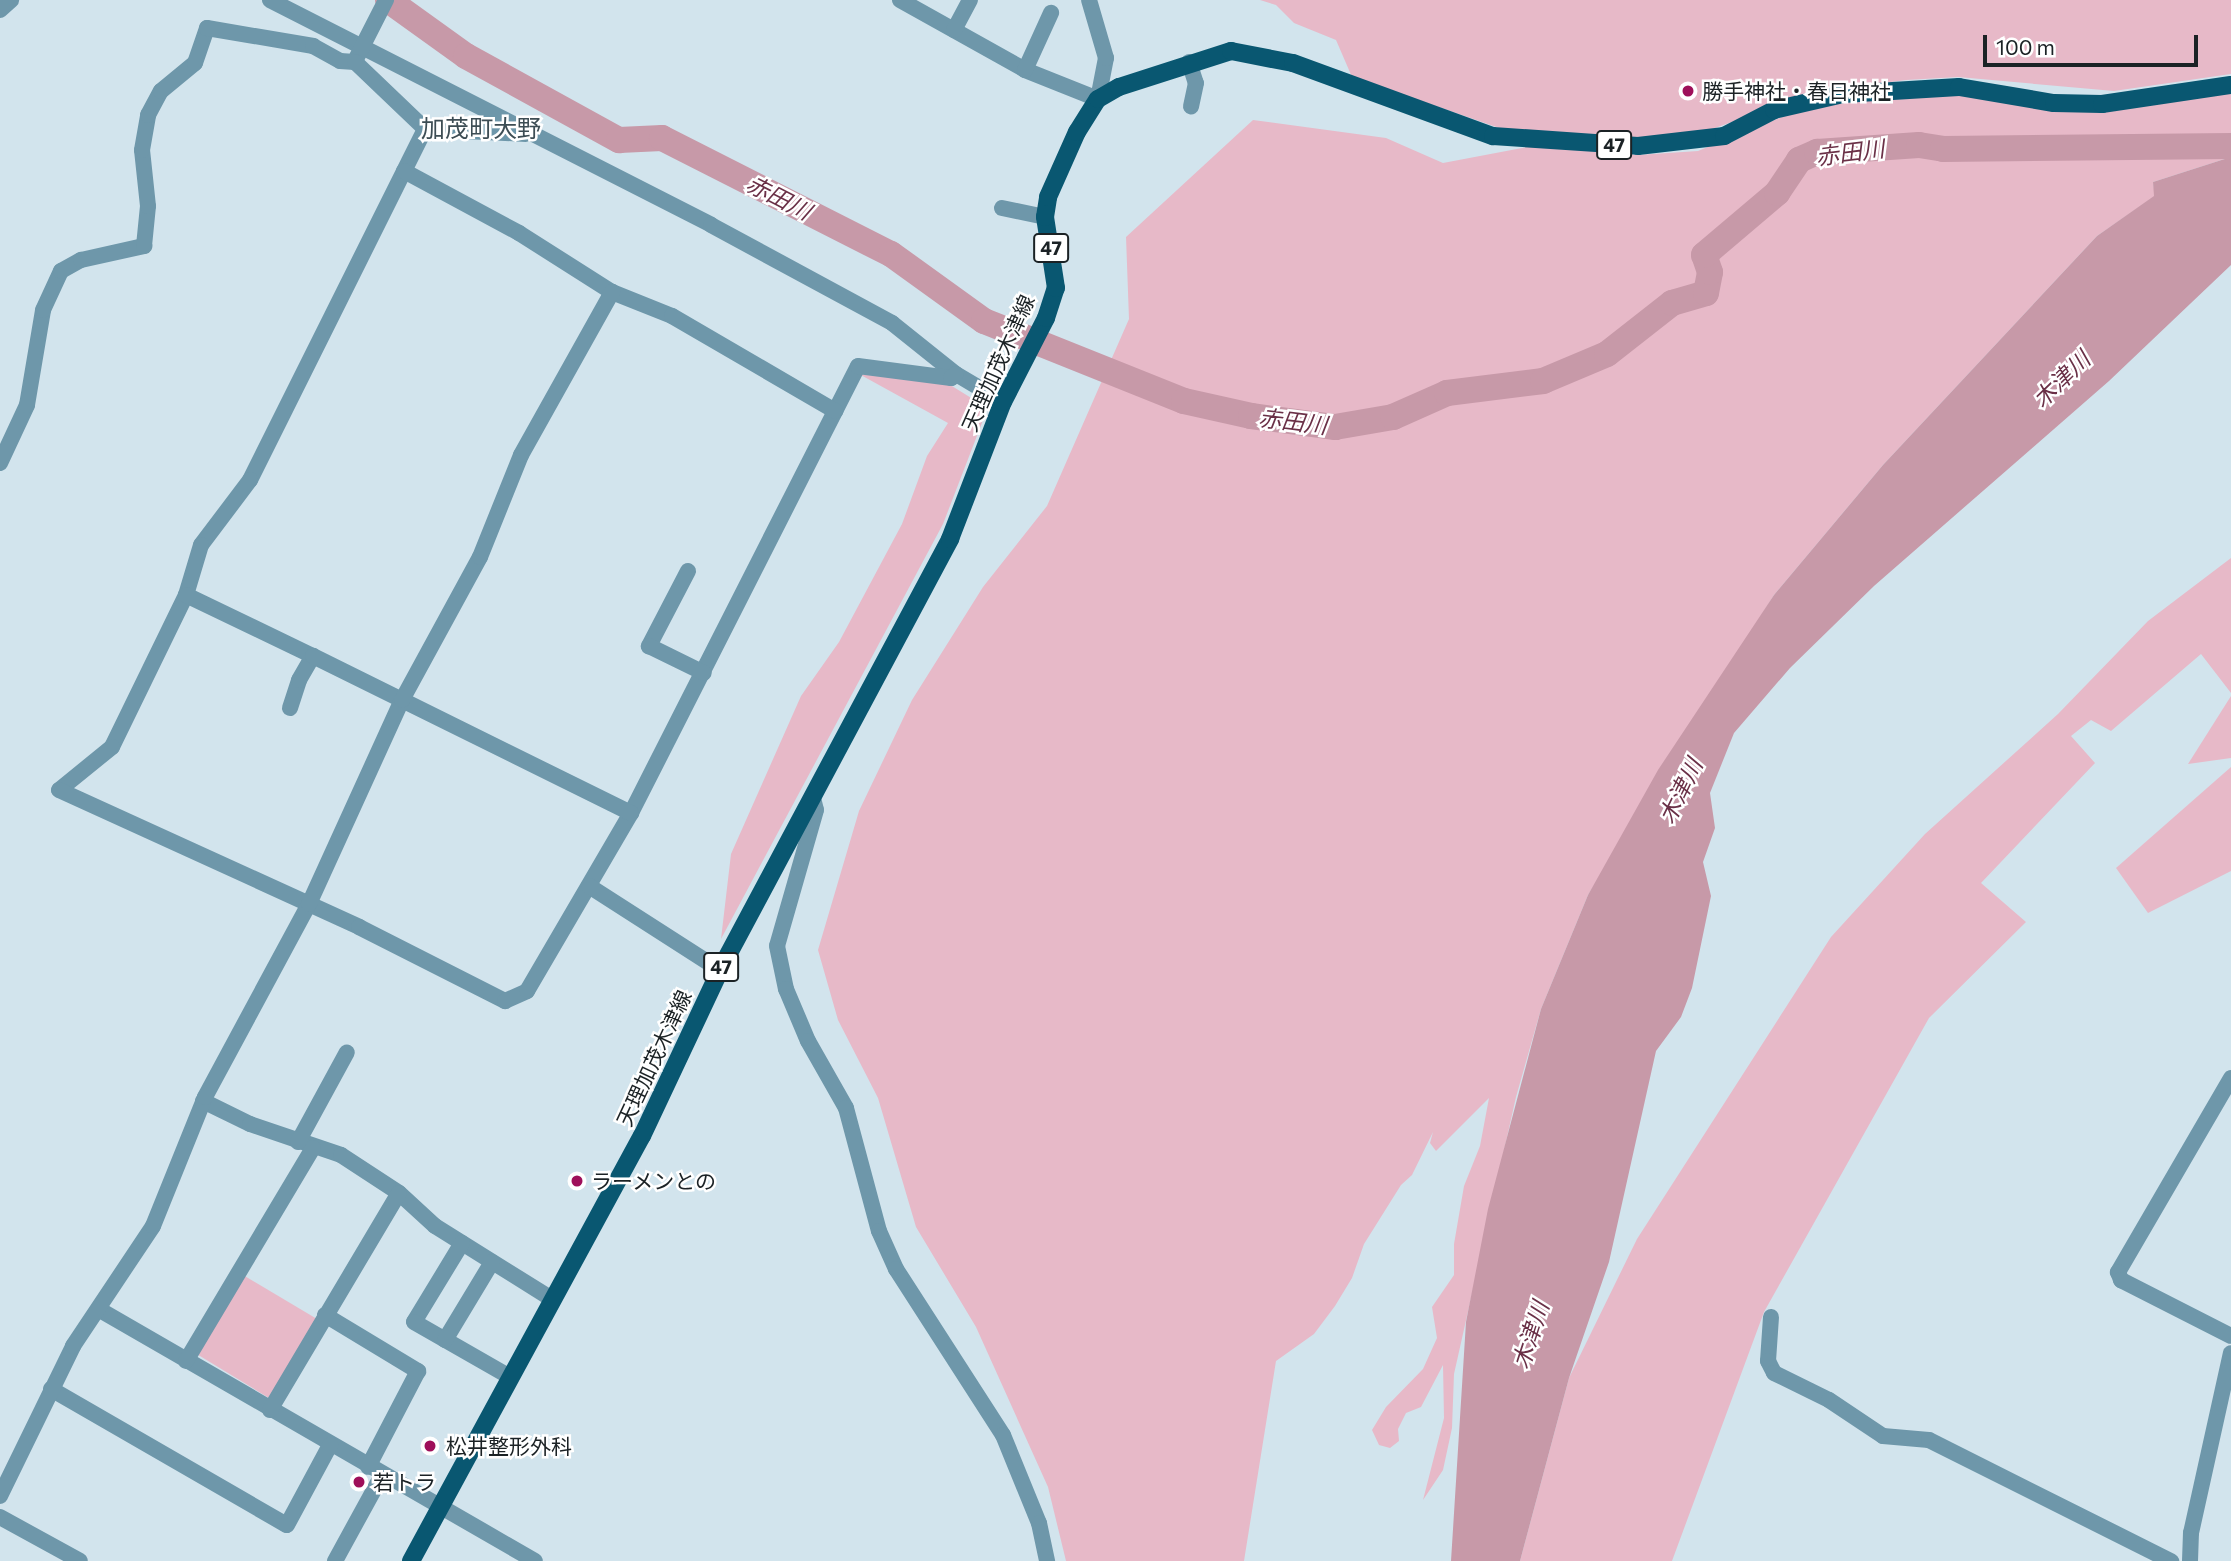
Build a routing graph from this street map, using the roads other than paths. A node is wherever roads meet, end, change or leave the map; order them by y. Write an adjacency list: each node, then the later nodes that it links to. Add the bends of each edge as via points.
1 (11, 0): 7 (street)
2 (270, 0): 10 (street)
3 (386, 0): 10 (street)
4 (900, 0): 9 (street)
5 (970, 0): 9 (street)
6 (1089, 0): 14 (street, via 1106,58)
7 (0, 10)
8 (1051, 13): 12 (street)
9 (954, 30): 12 (street)
10 (358, 54): 16 (street); 17 (street); 25 (street, via 340,61 313,46 207,28 195,63 160,91 148,115 142,150 148,206 144,246 81,260 61,271 43,310 27,405)
11 (1189, 62): 13 (main road, 47, via 1230,51 1250,54 1293,63 1493,136 1638,146 1724,136 1774,110 1843,94 1959,87 2053,103 2102,104); 14 (main road, 47); 15 (street, via 1196,83)
12 (1025, 70): 14 (street)
13 (2231, 85)
14 (1098, 99): 20 (main road, 天理加茂木津線 / 47, via 1055,178)
15 (1191, 106)
16 (425, 129): 17 (street); 18 (street)
17 (526, 134): 22 (street, via 711,225 892,323)
18 (404, 171): 21 (street, via 519,233); 27 (street, via 250,480 201,545)
19 (1002, 208): 20 (street)
20 (1045, 217): 23 (main road, 天理加茂木津線 / 47, via 1056,268 1046,318)
21 (612, 292): 24 (street, via 672,316); 30 (street, via 522,455 480,557)
22 (956, 374): 23 (street); 24 (street, via 951,378 858,366)
23 (1003, 402): 32 (main road, 天理加茂木津線 / 47, via 950,539)
24 (835, 411): 29 (street)
25 (0, 463)
26 (688, 571): 29 (street, via 649,646)
27 (186, 594): 28 (street); 35 (street, via 112,747 59,790)
28 (313, 656): 30 (street); 31 (street)
29 (704, 673): 33 (street)
30 (402, 699): 33 (street); 35 (street)
31 (290, 708)
32 (813, 797): 36 (main road, 天理加茂木津線 / 47); 64 (street, via 816,810 777,946 786,989 808,1041 846,1108 879,1231 896,1269 1003,1435 1039,1523)
33 (631, 813): 34 (street)
34 (589, 886): 35 (street, via 527,991 510,1002); 36 (street)
35 (309, 904): 39 (street)
36 (720, 970): 44 (main road, 天理加茂木津線 / 47, via 684,1055)
37 (346, 1052): 40 (street)
38 (2231, 1078): 48 (street, via 2118,1272 2122,1280)
39 (203, 1101): 40 (street); 45 (street, via 153,1226)
40 (306, 1145): 41 (street, via 341,1156); 51 (street)
41 (399, 1193): 42 (street); 46 (street)
42 (462, 1243): 43 (street); 49 (street, via 414,1322)
43 (492, 1262): 44 (street); 49 (street)
44 (552, 1300): 52 (main road, 天理加茂木津線 / 47)
45 (100, 1310): 51 (street); 53 (street, via 85,1327)
46 (325, 1315): 54 (street); 56 (street, via 418,1371)
47 (1771, 1317): 65 (street, via 1768,1361 1774,1373 1829,1400 1883,1436 1929,1440)
48 (2231, 1336)
49 (445, 1340): 52 (street)
50 (2231, 1353): 66 (street, via 2191,1533)
51 (186, 1361): 54 (street)
52 (510, 1377): 58 (main road, 天理加茂木津線 / 47)
53 (51, 1389): 55 (street, via 287,1525); 57 (street)
54 (270, 1410): 55 (street)
55 (330, 1445): 56 (street)
56 (375, 1471): 58 (street); 61 (street)
57 (0, 1496)
58 (439, 1508): 62 (main road, 天理加茂木津線 / 47); 63 (street)
59 (0, 1517): 60 (street)
60 (80, 1561)
61 (335, 1561)
62 (411, 1561)
63 (535, 1561)
64 (1048, 1561)
65 (2171, 1561)
66 (2190, 1561)

